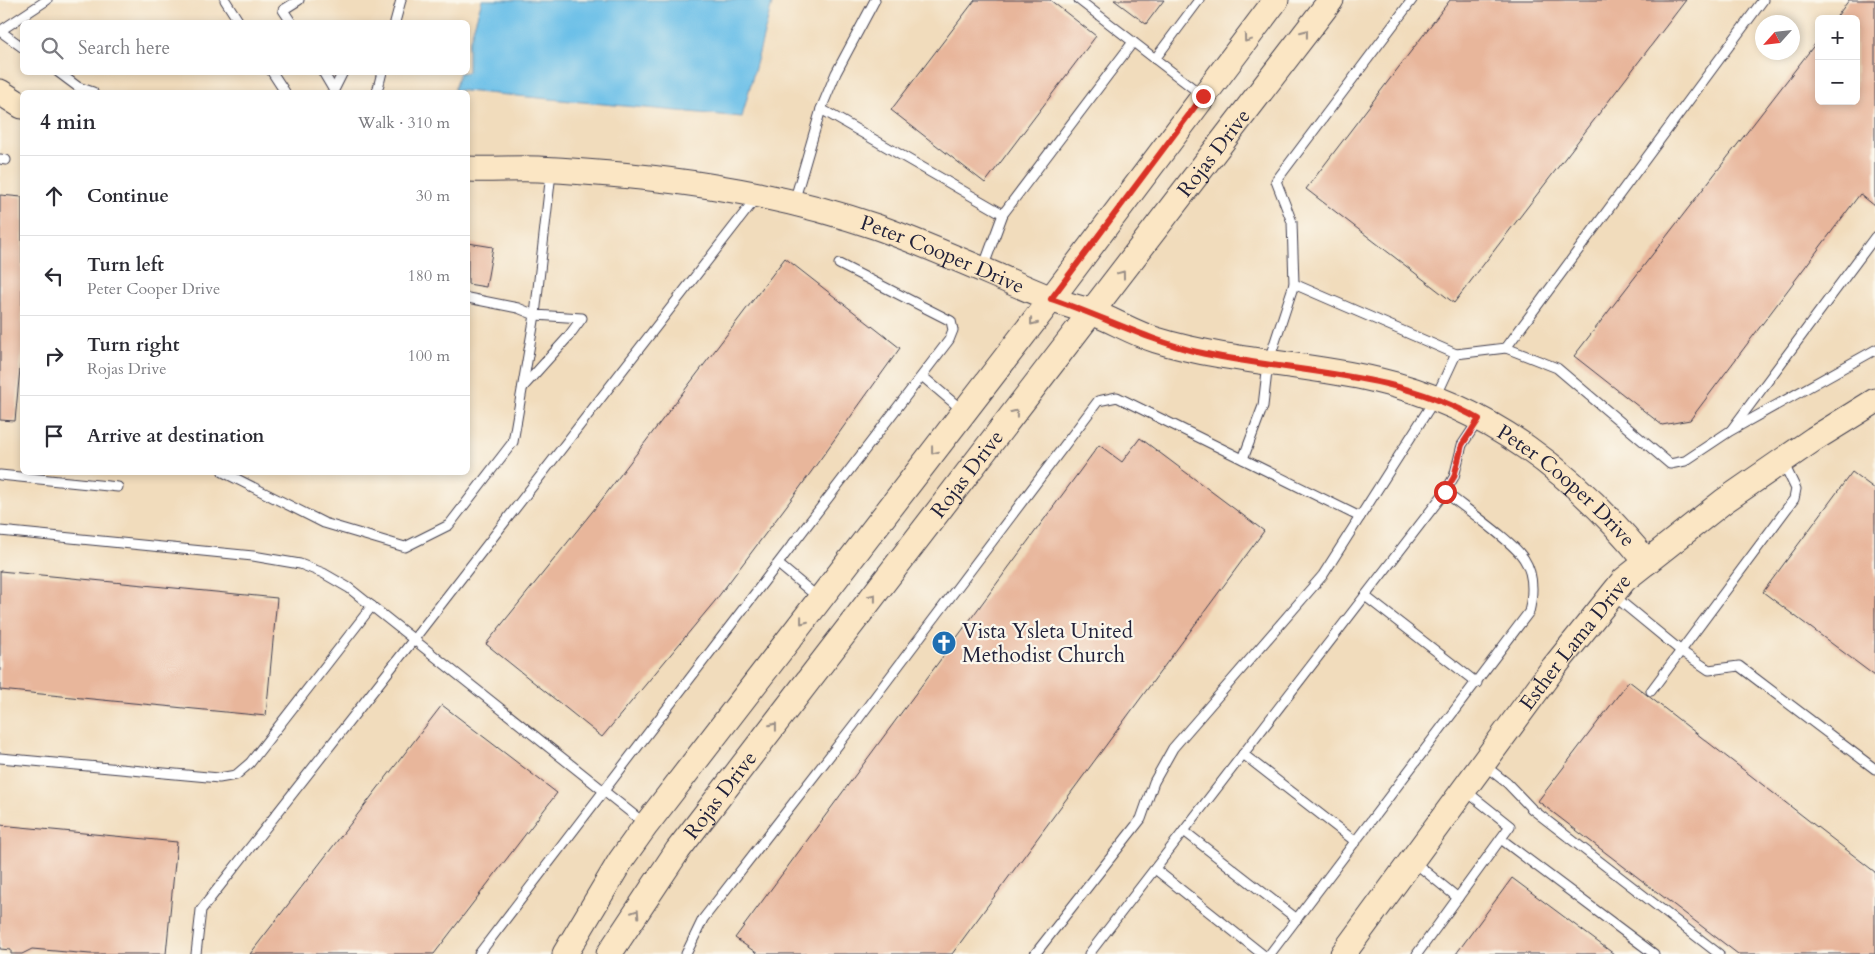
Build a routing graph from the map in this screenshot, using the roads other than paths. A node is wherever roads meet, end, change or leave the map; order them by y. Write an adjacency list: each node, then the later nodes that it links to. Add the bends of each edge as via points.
1 (47, 0): 15 (lane)
2 (225, 0): 12 (lane)
3 (299, 0): 13 (lane, via 283,10)
4 (401, 0): 14 (lane)
5 (875, 0): 31 (lane, via 836,73)
6 (1079, 0): 16 (lane)
7 (1199, 0): 18 (lane)
8 (1276, 0): 29 (main road, Rojas Drive, one-way to 29)
9 (1331, 0): 43 (main road, Rojas Drive, one-way to 9)
10 (1412, 0): 40 (lane, via 1276,181 1292,222)
11 (1763, 0): 45 (lane)
12 (238, 20)
13 (290, 20)
14 (396, 20)
15 (0, 31): 17 (lane)
16 (1133, 42): 18 (lane); 36 (lane)
17 (20, 46)
18 (1155, 59): 29 (lane)
19 (62, 75): 24 (lane)
20 (274, 75): 25 (lane)
21 (325, 75): 26 (lane)
22 (341, 75): 26 (lane)
23 (381, 75): 27 (lane)
24 (87, 90)
25 (284, 90)
26 (333, 90)
27 (377, 90)
28 (0, 92): 30 (main road)
29 (1203, 96): 42 (main road, Rojas Drive)
30 (20, 105)
31 (821, 109): 35 (lane); 36 (lane)
32 (470, 169): 33 (main road, Peter Cooper Drive)
33 (552, 170): 34 (main road, Peter Cooper Drive, via 643,176); 44 (lane)
34 (758, 195): 35 (main road, Peter Cooper Drive); 70 (lane)
35 (794, 202): 39 (main road, Peter Cooper Drive, via 877,227)
36 (1003, 214): 39 (lane)
37 (1875, 236): 55 (lane)
38 (839, 264): 49 (lane, via 951,321 953,330 949,340)
39 (982, 268): 42 (main road, Peter Cooper Drive)
40 (1294, 284): 47 (lane); 48 (lane)
41 (470, 298): 44 (lane, via 518,308)
42 (1051, 299): 43 (main road, Peter Cooper Drive); 53 (main road, Rojas Drive, one-way to 53)
43 (1093, 313): 48 (main road, Peter Cooper Drive, via 1161,342 1198,352); 91 (main road, Rojas Drive, one-way to 43, via 678,850)
44 (535, 315): 50 (lane); 50 (lane, via 582,318)
45 (1506, 348): 47 (lane); 55 (lane, via 1557,368 1670,464 1685,461)
46 (1875, 350): 55 (lane)
47 (1456, 354): 51 (lane)
48 (1268, 363): 51 (main road, Peter Cooper Drive, via 1376,380); 56 (lane, via 1263,406)
49 (922, 376): 53 (lane); 65 (lane)
50 (522, 387): 59 (lane, via 513,442 449,525 405,547 324,523)
51 (1434, 399): 54 (main road, Peter Cooper Drive); 62 (lane)
52 (1875, 401): 57 (main road, Esther Lama Drive)
53 (964, 412): 68 (main road, Rojas Drive, one-way to 68)
54 (1479, 419): 61 (lane, via 1462,445 1454,477); 64 (main road, Peter Cooper Drive, via 1508,435 1584,492)
55 (1730, 431)
56 (1243, 459): 62 (lane); 92 (lane, via 1117,397 1098,401 703,919)
57 (1782, 460): 64 (main road, Esther Lama Drive); 71 (lane, via 1796,489 1794,500)
58 (0, 475): 60 (lane)
59 (229, 475)
60 (118, 486)
61 (1445, 492): 67 (lane); 72 (lane, via 1518,551 1530,574 1532,599 1529,612)
62 (1360, 517): 93 (lane, via 1323,574 1173,748 1154,782 1141,819)
63 (0, 531): 69 (lane, via 253,556 300,564 349,588)
64 (1647, 562): 66 (main road, Esther Lama Drive)
65 (778, 564): 68 (lane); 79 (lane)
66 (1612, 594): 71 (lane); 76 (main road, Esther Lama Drive)
67 (1365, 596): 72 (lane); 74 (lane)
68 (820, 599): 80 (main road, Rojas Drive, one-way to 80)
69 (372, 606): 70 (lane); 75 (lane, via 250,763 236,775 219,778)
70 (414, 640): 79 (lane); 88 (lane, via 201,910)
71 (1680, 652): 73 (lane); 77 (lane, via 1709,670 1739,666)
72 (1477, 683): 83 (lane)
73 (1651, 691)
74 (1243, 754): 81 (lane); 83 (lane)
75 (0, 758)
76 (1482, 764): 78 (main road, Esther Lama Drive); 100 (lane, via 1507,783 1532,810)
77 (1875, 768)
78 (1463, 789): 82 (lane, via 1510,826); 84 (main road, Esther Lama Drive)
79 (604, 791): 80 (lane); 89 (lane)
80 (646, 825): 90 (main road, Rojas Drive, via 621,860)
81 (1184, 831): 85 (lane); 87 (lane)
82 (1501, 839): 86 (lane); 99 (lane)
83 (1356, 842): 87 (lane)
84 (1411, 860): 86 (lane); 97 (main road, Esther Lama Drive)
85 (1154, 869): 94 (lane); 95 (lane)
86 (1458, 898): 98 (lane)
87 (1297, 919): 96 (lane)
88 (196, 954)
89 (479, 954)
90 (565, 954)
91 (610, 954)
92 (686, 954)
93 (1035, 954)
94 (1089, 954)
95 (1262, 954)
96 (1270, 954)
97 (1343, 954)
98 (1417, 954)
99 (1654, 954)
100 (1719, 954)

